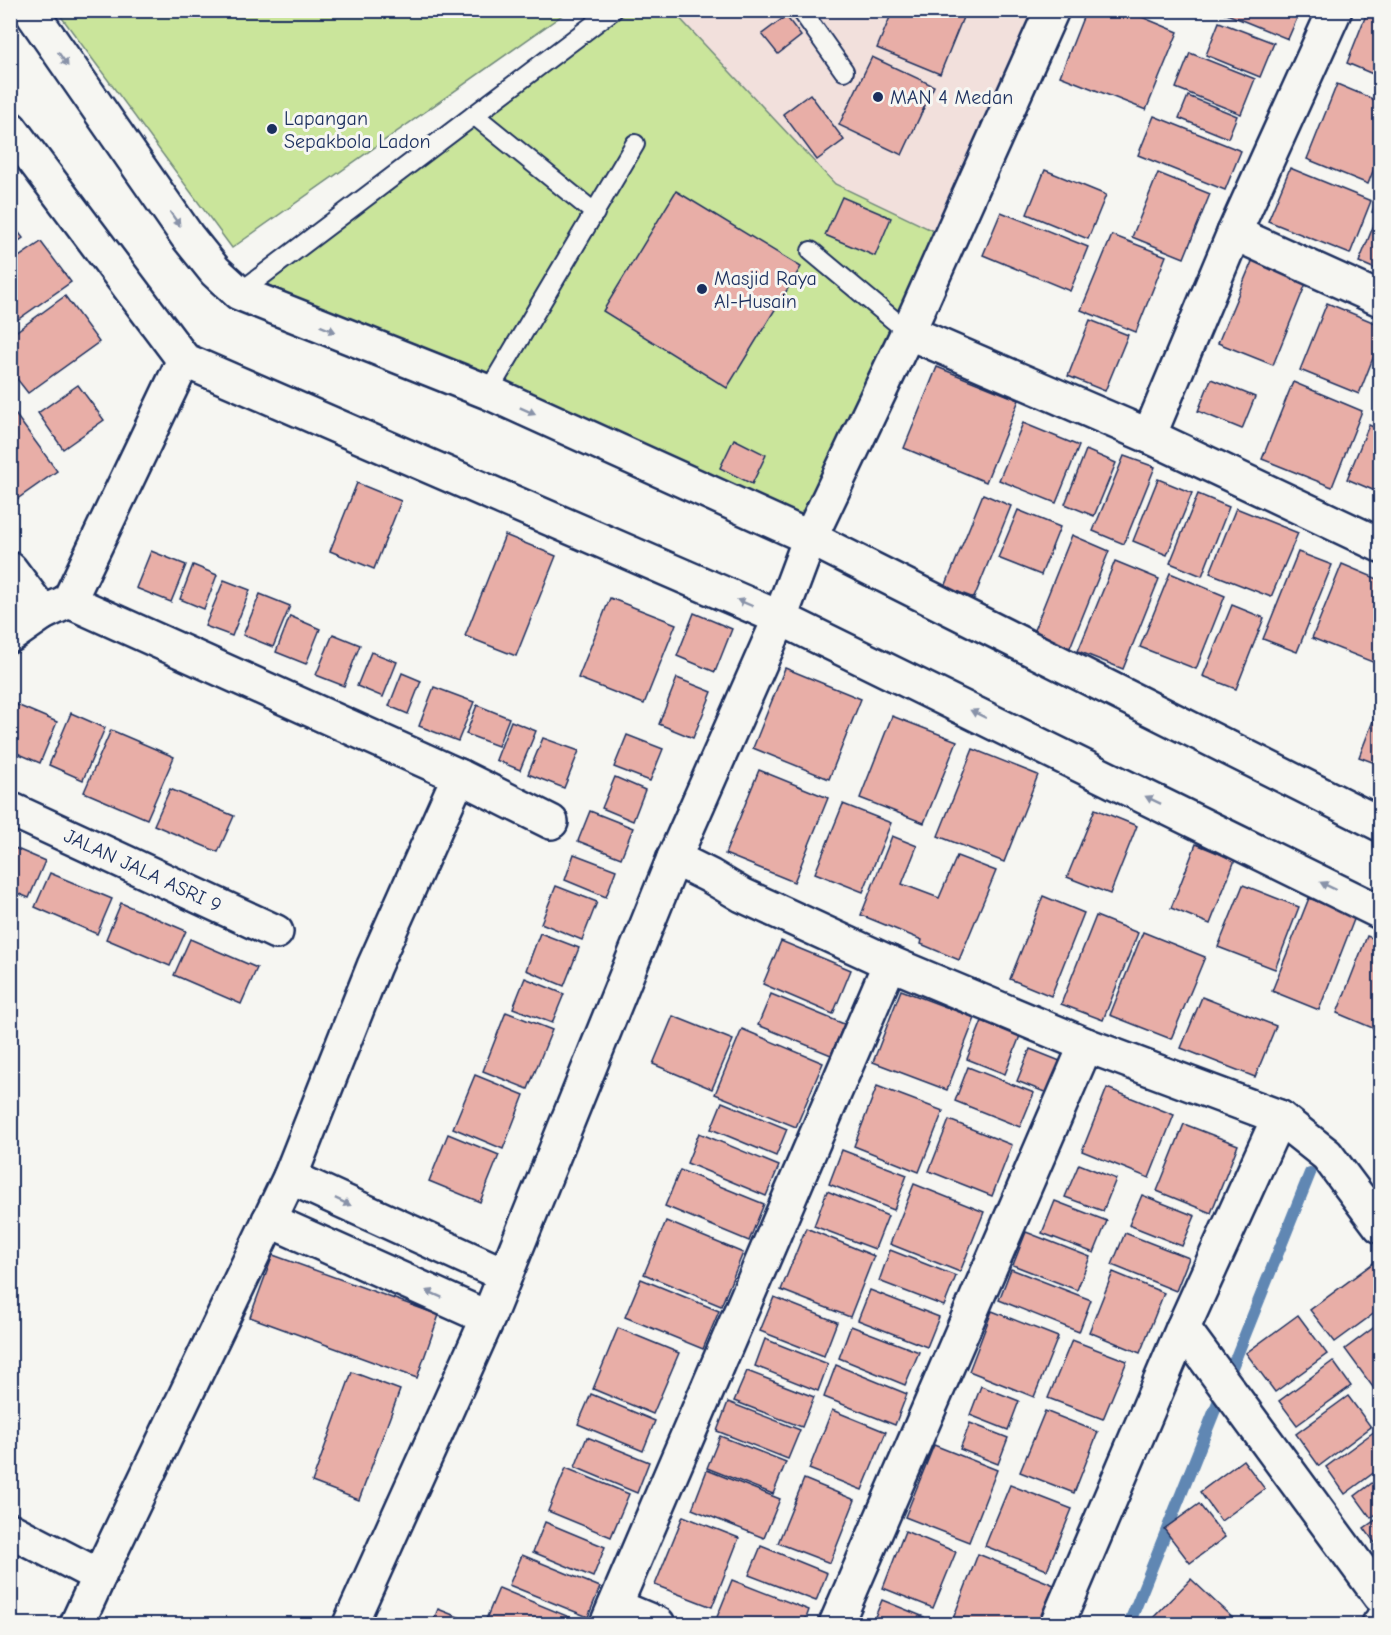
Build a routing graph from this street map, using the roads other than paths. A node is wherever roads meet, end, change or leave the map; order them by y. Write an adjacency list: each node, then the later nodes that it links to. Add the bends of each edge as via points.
1 (30, 10): 13 (street, one-way to 13, via 187,236)
2 (613, 10): 7 (lane)
3 (801, 10): 6 (lane)
4 (1052, 10): 15 (street)
5 (1335, 10): 11 (street)
6 (844, 72)
7 (474, 115): 10 (lane); 13 (lane)
8 (10, 128): 16 (street)
9 (635, 144): 10 (lane)
10 (595, 213): 17 (lane)
11 (1234, 233): 14 (street); 18 (street)
12 (811, 250): 15 (lane)
13 (239, 293): 17 (street, one-way to 17)
14 (1380, 299)
15 (908, 332): 18 (street); 19 (street)
16 (184, 360): 22 (street); 23 (street, one-way to 16)
17 (488, 392): 19 (street, one-way to 19)
18 (1149, 436): 20 (street)
19 (810, 538): 23 (street); 28 (street)
20 (1380, 545)
21 (10, 569): 22 (street)
22 (56, 607): 24 (street); 25 (street)
23 (780, 618): 29 (street); 30 (street, one-way to 23)
24 (10, 636)
25 (459, 776): 27 (street); 35 (street, via 374,966)
26 (10, 809): 31 (street, JALAN JALA ASRI 9)
27 (551, 822)
28 (1380, 824)
29 (674, 858): 32 (street, via 742,895); 38 (street)
30 (1380, 912)
31 (276, 932)
32 (890, 963): 33 (street); 44 (street)
33 (1086, 1045): 34 (street); 48 (street)
34 (1279, 1117): 37 (street, via 1327,1155); 40 (street)
35 (290, 1177): 36 (street); 38 (street, one-way to 38)
36 (269, 1220): 39 (street, one-way to 36); 42 (street)
37 (1380, 1226)
38 (505, 1275): 39 (street)
39 (488, 1318): 46 (street)
40 (1183, 1328): 43 (street); 49 (street)
41 (10, 1530): 42 (street)
42 (99, 1576): 45 (street)
43 (1380, 1596)
44 (611, 1615): 47 (street)
45 (77, 1624)
46 (350, 1624)
47 (658, 1624)
48 (836, 1624)
49 (1057, 1624)

